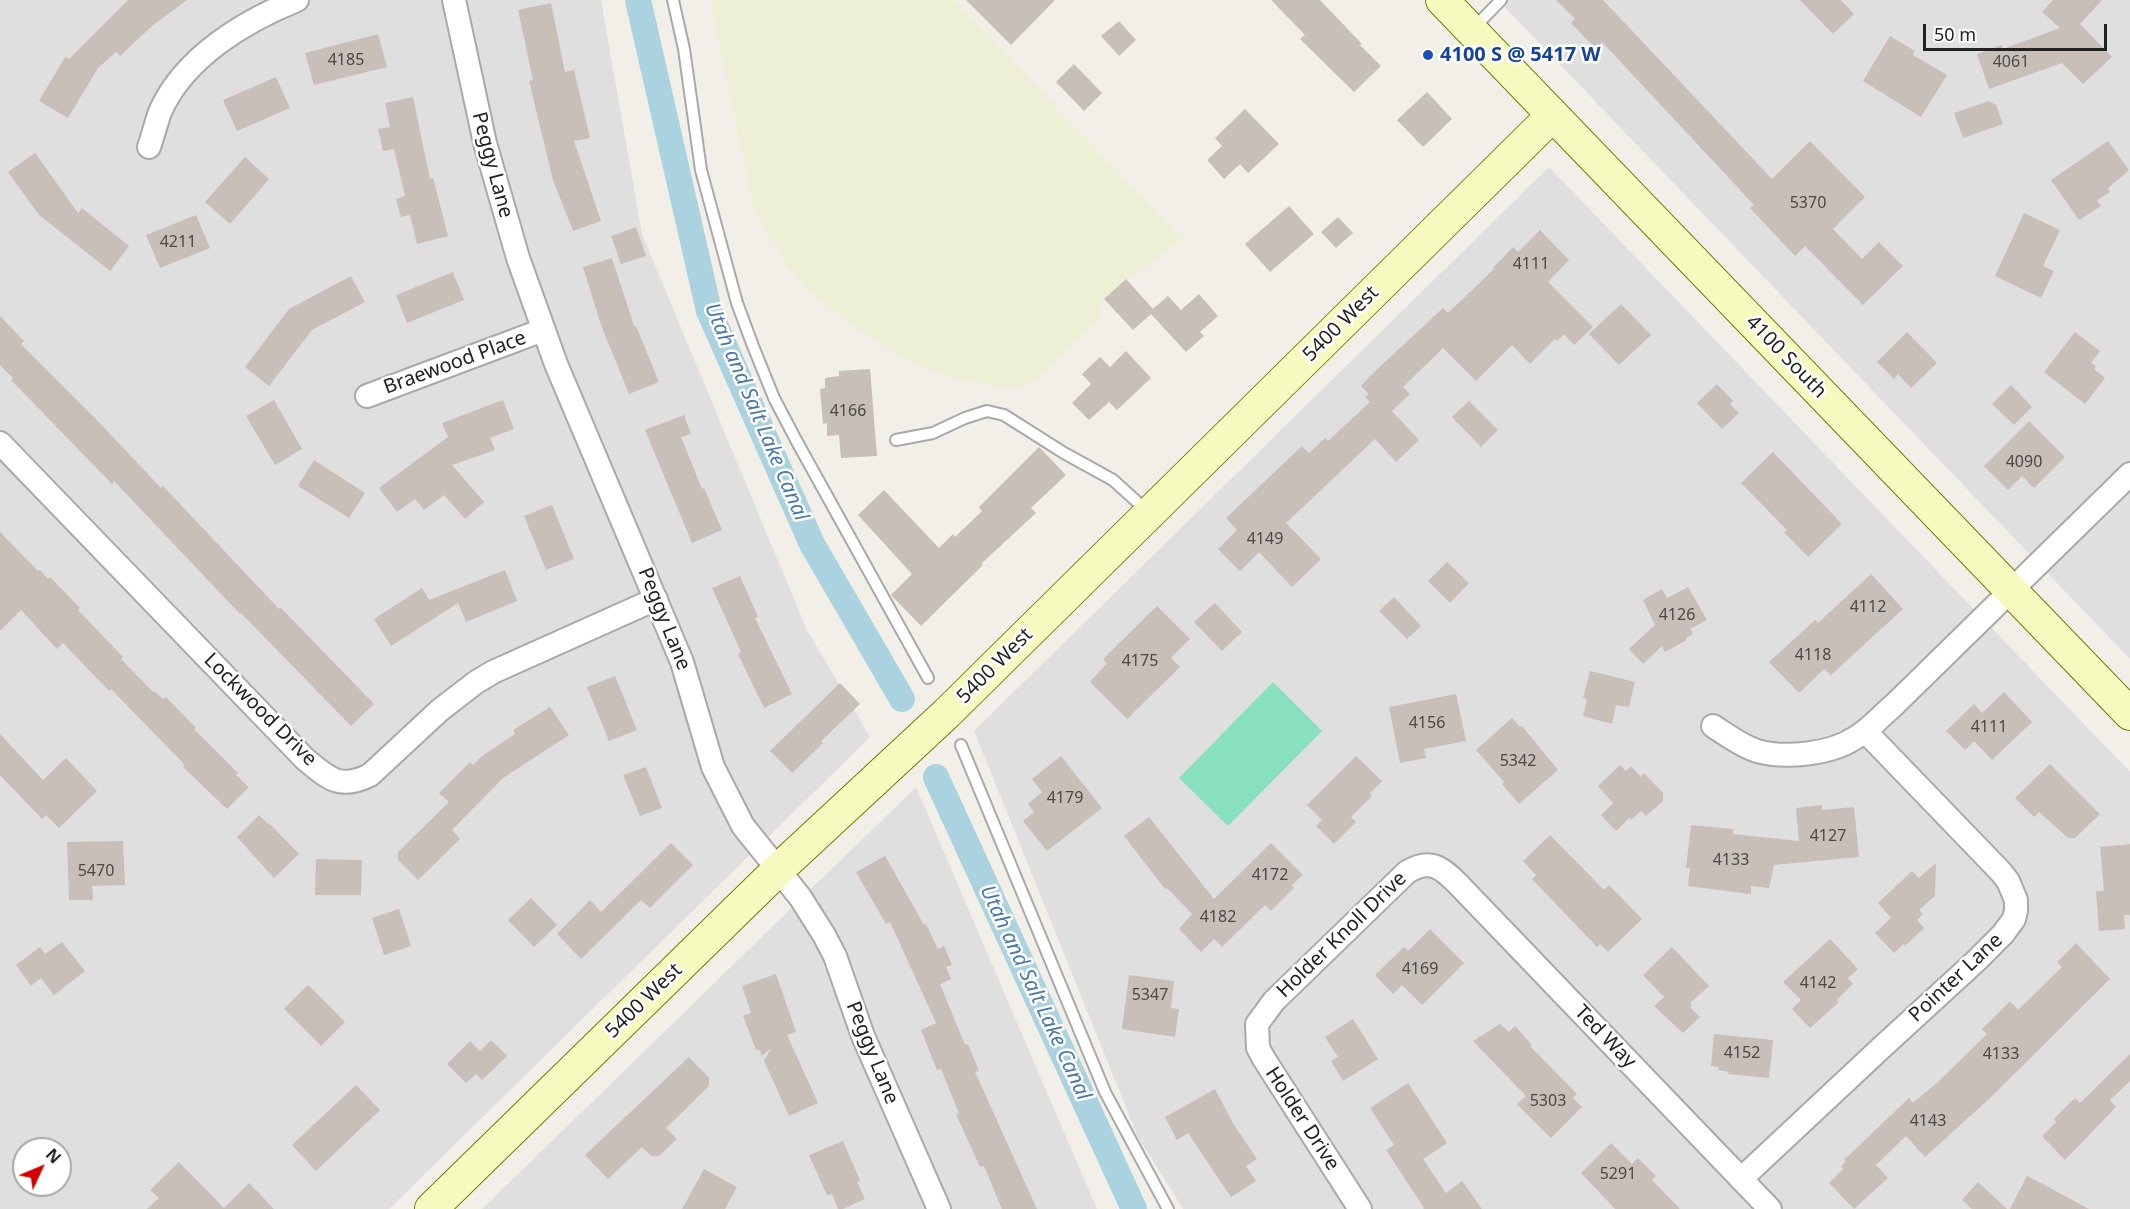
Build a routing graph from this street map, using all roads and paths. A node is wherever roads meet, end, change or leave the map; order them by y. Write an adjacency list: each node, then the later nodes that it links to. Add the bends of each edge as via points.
1 (297, 0): 8 (street, via 232,34 191,68 160,112)
2 (454, 0): 9 (street, Peggy Lane, via 495,182)
3 (673, 0): 17 (lane, via 701,170 737,303 753,346 796,440)
4 (1442, 0): 6 (street, 4100 South)
5 (1501, 0): 6 (lane)
6 (1471, 30): 7 (street, 4100 South)
7 (1553, 115): 14 (street, 5400 West); 15 (street, 4100 South)
8 (149, 147)
9 (543, 330): 10 (street, Braewood Place); 16 (street, Peggy Lane)
10 (367, 396)
11 (896, 440): 14 (lane, via 933,433 987,411 1004,415 1113,480)
12 (0, 443): 16 (street, Lockwood Drive, via 305,759 346,784 370,775 440,710 493,672)
13 (2130, 474): 15 (street)
14 (1150, 513): 23 (street, 5400 West, via 946,714)
15 (2011, 590): 18 (street, 4100 South); 20 (street)
16 (656, 599): 23 (street, Peggy Lane, via 685,671 718,777 743,826)
17 (928, 678)
18 (2130, 714)
19 (1713, 726): 20 (street, via 1756,751 1768,753 1822,751)
20 (1865, 731): 25 (street, Pointer Lane, via 2001,872 2013,890 2016,910 2009,927 1976,961)
21 (961, 745): 28 (lane, via 1106,1092)
22 (1438, 866): 24 (street, Holder Knoll Drive, via 1422,865 1407,872 1274,1001); 25 (street, Ted Way)
23 (779, 870): 26 (street, 5400 West); 27 (street, Peggy Lane, via 808,909 835,956 863,1036)
24 (1257, 1024): 29 (street, Holder Drive, via 1258,1048 1264,1059)
25 (1741, 1179): 30 (street, Ted Way)
26 (430, 1209)
27 (939, 1209)
28 (1168, 1209)
29 (1360, 1209)
30 (1770, 1209)

